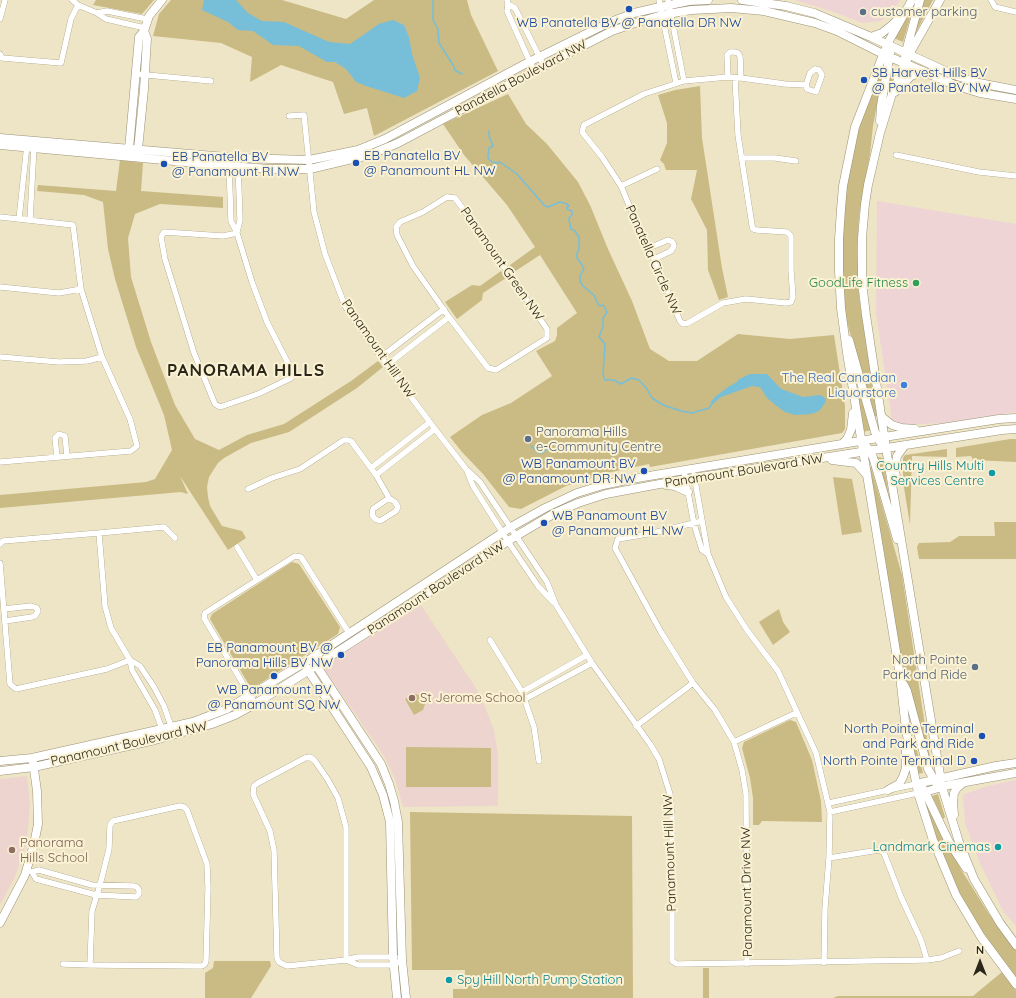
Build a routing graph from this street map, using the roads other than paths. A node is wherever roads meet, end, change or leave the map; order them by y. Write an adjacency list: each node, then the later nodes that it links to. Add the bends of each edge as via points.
1 (5, 0): 19 (street)
2 (72, 0): 13 (street)
3 (162, 0): 20 (street)
4 (708, 0): 11 (street, Panatella Boulevard NW)
5 (742, 0): 21 (street, via 814,13)
6 (912, 0): 14 (street)
7 (920, 0): 24 (street)
8 (940, 0): 24 (street)
9 (991, 0): 15 (street, via 995,7)
10 (508, 2): 26 (street, via 515,8); 27 (street, via 507,11)
11 (669, 2): 12 (street, Panatella Boulevard NW); 17 (street)
12 (659, 3): 18 (street); 26 (street, Panatella Boulevard NW, via 608,23)
13 (78, 5): 16 (street); 23 (street, via 71,19 61,63 2,58)
14 (908, 8): 21 (street, via 892,25); 22 (street)
15 (1016, 12)
16 (97, 13): 20 (street, via 106,20); 20 (street, via 107,11)
17 (671, 14): 18 (street, Panatella Boulevard NW); 25 (street, Panatella Boulevard NW, via 731,8 764,11 822,26); 37 (street)
18 (662, 15): 29 (street, Panatella Boulevard NW, via 612,32); 38 (street)
19 (0, 19)
20 (145, 26): 32 (street, via 140,37); 33 (street)
21 (871, 37): 22 (street)
22 (888, 45): 24 (street); 25 (street, via 890,50)
23 (0, 54)
24 (907, 54): 28 (street); 40 (street, via 954,75)
25 (886, 55): 28 (street, Panatella Boulevard NW); 44 (street); 69 (street, via 869,89 855,127 843,186 839,238)
26 (539, 57): 27 (street, Panatella Boulevard NW); 29 (street)
27 (529, 62): 30 (street); 52 (street, Panatella Boulevard NW, via 385,140 358,150)
28 (905, 64): 31 (street, Panatella Boulevard NW); 41 (street)
29 (544, 66): 30 (street, Panatella Boulevard NW)
30 (534, 71): 55 (street, Panatella Boulevard NW, via 398,143 369,155)
31 (923, 72): 41 (street, via 911,76); 42 (street, Panatella Boulevard NW, via 980,93)
32 (136, 74): 33 (street); 48 (street)
33 (145, 74): 36 (street); 49 (street)
34 (728, 77): 35 (street, Panatella Circle NW); 35 (street, via 727,55 734,52 740,56); 37 (street, Panatella Circle NW)
35 (738, 78): 39 (street); 51 (street, Panatella Circle NW, via 738,135)
36 (211, 81)
37 (684, 81): 38 (street, Panatella Circle NW)
38 (676, 83): 58 (street, Panatella Circle NW, via 644,94 584,125 582,132)
39 (806, 85)
40 (1016, 90)
41 (892, 94): 44 (street)
42 (1016, 99)
43 (289, 116): 52 (street, Panamount Hill NW, via 304,116)
44 (880, 133): 75 (street, via 868,185 862,261 866,315)
45 (0, 138): 47 (street, Panatella Boulevard NW)
46 (0, 145): 47 (street, Panatella Boulevard NW)
47 (31, 145): 48 (street, Panatella Boulevard NW); 49 (street, Panatella Boulevard NW); 60 (street); 61 (street)
48 (129, 149): 49 (street)
49 (136, 153): 54 (street, Panatella Boulevard NW)
50 (896, 155): 57 (street, via 979,172)
51 (742, 158): 53 (street); 64 (street, Panatella Circle NW, via 753,229 787,232 791,236 791,302 746,299 723,303 683,324)
52 (309, 160): 54 (street, Panatella Boulevard NW); 55 (street, Panamount Hill NW)
53 (796, 161)
54 (234, 162): 55 (street, Panatella Boulevard NW, via 270,169); 62 (street, via 240,220); 62 (street, via 231,221)
55 (310, 169): 72 (street, Panamount Hill NW, via 314,212 325,254 345,306)
56 (657, 169): 58 (street)
57 (1016, 176)
58 (621, 186): 63 (street, Panatella Circle NW)
59 (0, 217): 60 (street)
60 (19, 218): 61 (street)
61 (30, 220): 66 (street, via 73,225)
62 (237, 232): 62 (street, via 223,236 164,232 161,237 165,259 194,353 215,404 220,407 258,394 291,378 292,371 266,322)
63 (648, 248): 64 (street, Panatella Circle NW); 64 (street, via 668,240 673,243 671,251)
64 (654, 259)
65 (0, 287): 66 (street, via 59,293)
66 (81, 289): 71 (street)
67 (444, 309): 68 (street, Panamount Green NW); 68 (street, Panamount Green NW, via 413,266 397,235 396,227 400,222 447,197 455,198 478,229 547,329 547,338 496,370 488,368); 72 (street)
68 (449, 317): 73 (street)
69 (842, 318): 74 (street); 81 (street)
70 (0, 357): 71 (street, via 59,362 87,361)
71 (102, 357): 87 (street, via 130,419 137,446 131,451)
72 (381, 358): 73 (street, Panamount Hill NW)
73 (388, 365): 77 (street, Panamount Hill NW)
74 (854, 396): 82 (street); 83 (street, via 851,430)
75 (882, 417): 80 (street, via 898,427); 81 (street)
76 (1016, 418): 80 (street, Panamount Boulevard NW)
77 (430, 422): 78 (street, Panamount Hill NW); 93 (street)
78 (435, 429): 91 (street, Panamount Hill NW); 93 (street)
79 (1016, 430): 84 (street, Panamount Boulevard NW)
80 (928, 431): 81 (street, Panamount Boulevard NW)
81 (881, 437): 82 (street, Panamount Boulevard NW); 85 (street)
82 (861, 441): 83 (street, Panamount Boulevard NW); 86 (street)
83 (842, 444): 92 (street, Panamount Boulevard NW)
84 (905, 445): 85 (street, Panamount Boulevard NW); 102 (street, via 896,462)
85 (886, 448): 86 (street, Panamount Boulevard NW); 102 (street)
86 (866, 451): 89 (street, Panamount Boulevard NW); 95 (street); 115 (street, via 873,457)
87 (67, 456): 88 (street); 88 (street, via 65,436 59,434 55,438)
88 (57, 457): 90 (street)
89 (819, 459): 95 (street, via 856,463); 96 (street, Panamount Boulevard NW)
90 (0, 462)
91 (466, 469): 105 (street, Panamount Hill NW, via 480,482); 107 (street, Panamount Hill NW, via 473,486)
92 (693, 469): 94 (street, Panamount Boulevard NW); 96 (street)
93 (373, 471): 99 (street, via 351,441 344,440 300,469); 101 (street)
94 (684, 471): 97 (street); 105 (street, Panamount Boulevard NW, via 631,479 577,493)
95 (867, 475): 132 (street)
96 (694, 478): 97 (street, Panamount Boulevard NW); 103 (street)
97 (686, 480): 98 (street, Panamount Boulevard NW); 100 (street)
98 (662, 484): 100 (street); 108 (street, Panamount Boulevard NW, via 606,494 578,503)
99 (248, 489)
100 (688, 492): 104 (street)
101 (390, 498): 101 (street, via 373,509 372,515 375,519 380,521 396,511 398,507)
102 (897, 512): 115 (street)
103 (702, 521): 104 (street, Panamount Drive NW); 113 (street)
104 (694, 524): 113 (street, via 702,550); 133 (street, Panamount Drive NW, via 618,539 615,548 661,632)
105 (511, 528): 107 (street, Panamount Boulevard NW); 108 (street, Panamount Hill NW)
106 (99, 533): 109 (street, via 164,527); 111 (street, via 3,541); 127 (street, via 105,606 111,628)
107 (503, 533): 110 (street, Panamount Hill NW); 117 (street, Panamount Boulevard NW)
108 (516, 536): 110 (street, Panamount Boulevard NW); 118 (street, Panamount Hill NW, via 547,582)
109 (175, 538)
110 (508, 542): 118 (street, Panamount Hill NW, via 538,586); 119 (street, Panamount Boulevard NW)
111 (0, 544)
112 (237, 547): 116 (street)
113 (708, 554): 138 (street, via 726,597 778,671)
114 (0, 563): 120 (street)
115 (906, 568): 152 (street)
116 (257, 580): 122 (street, via 294,556 302,557); 135 (street, via 205,613 204,618)
117 (403, 598): 119 (street); 122 (street, Panamount Boulevard NW)
118 (556, 605): 125 (street, Panamount Hill NW)
119 (408, 607): 124 (street, Panamount Boulevard NW)
120 (4, 609): 121 (street); 121 (street, via 31,606 38,611 32,617)
121 (5, 621): 127 (street, via 10,684 16,689 107,669)
122 (349, 633): 124 (street); 126 (street, Panamount Boulevard NW)
123 (490, 640): 134 (street)
124 (354, 641): 130 (street, Panamount Boulevard NW)
125 (587, 655): 129 (street, Panamount Hill NW); 134 (street)
126 (312, 658): 128 (street, Panamount Boulevard NW); 130 (street)
127 (130, 660): 139 (street, via 140,666 154,687); 141 (street, via 132,670 155,710)
128 (303, 663): 131 (street); 135 (street, Panamount Boulevard NW)
129 (592, 663): 136 (street); 140 (street, Panamount Hill NW)
130 (317, 665): 131 (street, Panamount Boulevard NW); 171 (street, via 381,764 391,789 398,822)
131 (308, 671): 137 (street, Panamount Boulevard NW); 169 (street, via 371,767 383,795 390,822)
132 (900, 676): 142 (street); 152 (street, via 907,691 928,769)
133 (693, 683): 140 (street); 144 (street, Panamount Drive NW, via 715,710)
134 (522, 692): 136 (street)
135 (250, 696): 137 (street); 139 (street, Panamount Boulevard NW, via 227,709 193,722)
136 (525, 699): 146 (street, via 534,727)
137 (255, 704): 143 (street, Panamount Boulevard NW, via 212,724)
138 (796, 713): 144 (street); 158 (street, via 816,753)
139 (171, 726): 141 (street, Panamount Boulevard NW); 143 (street)
140 (636, 726): 175 (street, Panamount Hill NW, via 659,758 670,794 672,961 676,964)
141 (162, 729): 143 (street); 145 (street, Panamount Boulevard NW)
142 (906, 730): 154 (street); 156 (street, via 904,777 899,784)
143 (170, 736): 149 (street, Panamount Boulevard NW)
144 (734, 742): 175 (street, Panamount Drive NW, via 746,794)
145 (32, 758): 147 (street, Panamount Boulevard NW); 149 (street)
146 (539, 760)
147 (0, 761)
148 (1016, 763): 152 (street)
149 (34, 767): 150 (street, Panamount Boulevard NW); 162 (street, via 38,824)
150 (0, 771)
151 (1016, 773): 153 (street)
152 (937, 779): 154 (street); 155 (street)
153 (964, 783): 155 (street); 160 (street, via 955,791 953,798)
154 (916, 784): 156 (street); 157 (street)
155 (942, 787): 157 (street); 160 (street)
156 (888, 790): 158 (street)
157 (922, 793): 159 (street); 163 (street); 178 (street, via 933,840 956,895 981,937)
158 (829, 803): 159 (street)
159 (830, 812): 161 (street)
160 (959, 842): 163 (street)
161 (829, 858): 172 (street, via 879,850 884,853); 173 (street)
162 (29, 871): 164 (street, via 39,870); 165 (street, via 36,878); 166 (street)
163 (974, 880): 167 (street)
164 (100, 885): 165 (street); 165 (street, via 137,887 139,894 136,897); 176 (street, via 113,821 180,806 187,810 207,864 204,964)
165 (96, 895): 176 (street, via 92,911)
166 (0, 923)
167 (1016, 945)
168 (959, 951): 172 (street, Panamount Drive NW)
169 (393, 957): 170 (street, via 358,957); 171 (street); 177 (street)
170 (346, 960): 170 (street, via 287,966 277,958 274,850 270,831 253,794 254,786 304,758 310,757 315,761 328,780 338,798 346,827); 177 (street, via 358,965)
171 (402, 960): 177 (street); 180 (street)
172 (927, 960): 173 (street, Panamount Drive NW)
173 (824, 963): 175 (street, Panamount Drive NW)
174 (63, 964): 176 (street)
175 (747, 964)
176 (90, 965)
177 (394, 965): 179 (street)
178 (1016, 984)
179 (397, 998)
180 (406, 998)

